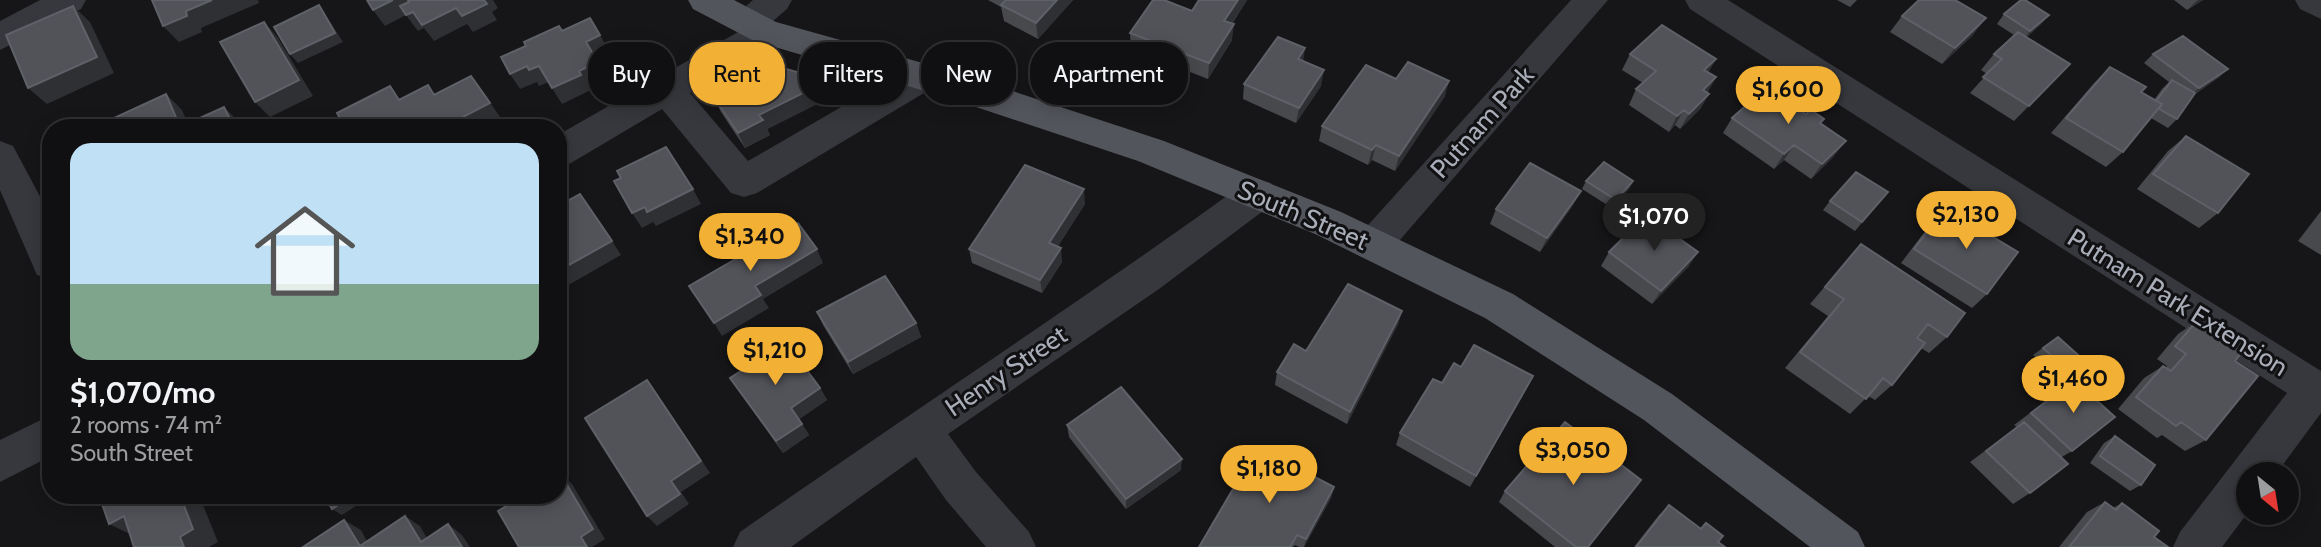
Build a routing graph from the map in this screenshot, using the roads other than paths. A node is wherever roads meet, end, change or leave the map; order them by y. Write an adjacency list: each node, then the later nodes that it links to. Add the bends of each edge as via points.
1 (69, 0): 8 (street)
2 (705, 0): 7 (main road, South Street)
3 (1591, 0): 19 (street, Putnam Park)
4 (1702, 0): 23 (street, Putnam Park Extension, via 2315,389)
5 (2312, 0): 6 (street)
6 (2321, 6)
7 (763, 19): 9 (main road, South Street); 11 (street)
8 (0, 37)
9 (921, 77)
10 (921, 78): 12 (street, via 744,182)
11 (675, 84)
12 (675, 100)
13 (641, 105): 15 (street)
14 (1009, 105): 17 (main road, South Street, via 1151,151)
15 (567, 148)
16 (0, 156): 18 (street)
17 (1258, 194): 19 (main road, South Street); 20 (street, Henry Street, via 1145,277)
18 (42, 241)
19 (1373, 245): 27 (main road, South Street, via 1499,306 1647,400)
20 (920, 429): 25 (street, Henry Street); 26 (street)
21 (42, 440): 22 (street)
22 (0, 462)
23 (2260, 462)
24 (2236, 494): 28 (street, Putnam Park Extension)
25 (755, 547)
26 (1014, 547)
27 (1843, 547)
28 (2195, 547)

